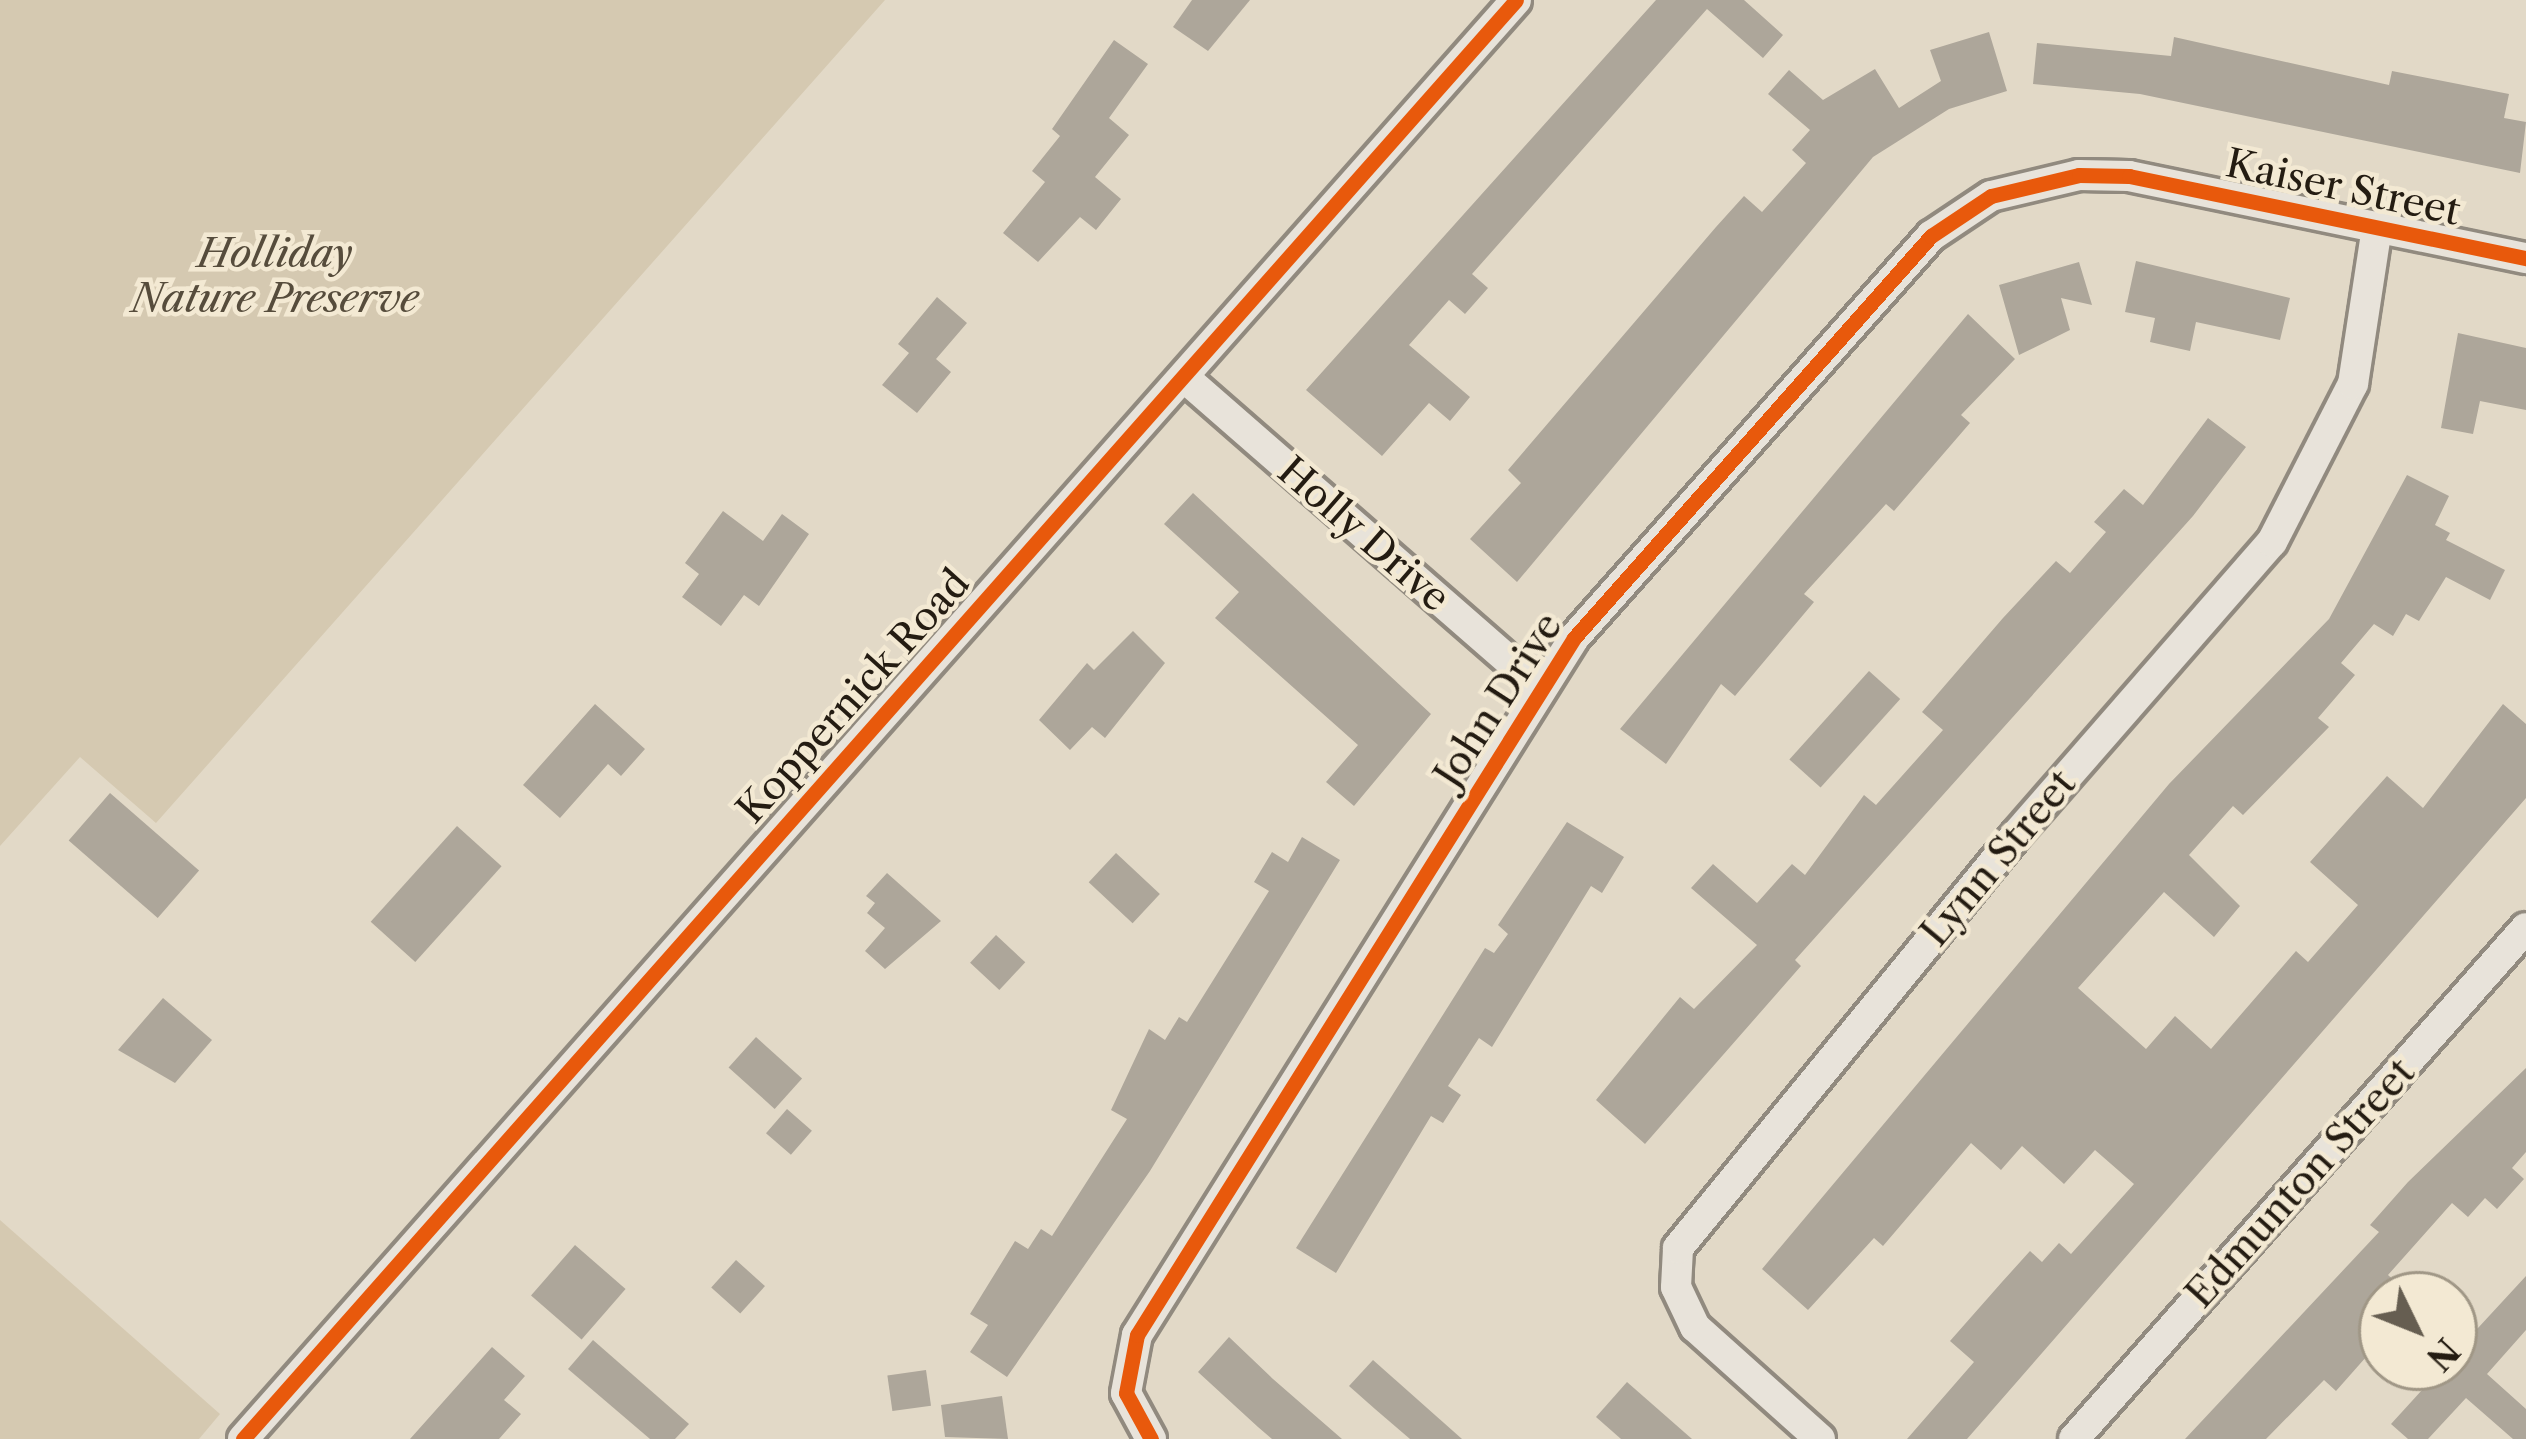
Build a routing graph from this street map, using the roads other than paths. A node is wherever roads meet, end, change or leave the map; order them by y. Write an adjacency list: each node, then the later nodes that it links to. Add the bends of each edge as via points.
1 (1516, 0): 5 (street, Koppernick Road)
2 (2146, 180): 3 (street, Kaiser Street); 6 (street, John Drive, via 2079,175 2025,184 1930,236 1594,613)
3 (2377, 227): 4 (street, Kaiser Street); 10 (street, Lynn Street, via 2353,384 2327,452 2272,542 2001,852 1678,1248 1676,1287 1694,1327)
4 (2526, 258)
5 (1185, 378): 6 (street, Holly Drive); 8 (street, Koppernick Road)
6 (1542, 689): 9 (street, John Drive, via 1137,1335 1126,1393)
7 (2526, 928): 11 (street, Edmunton Street)
8 (243, 1439)
9 (1151, 1439)
10 (1820, 1439)
11 (2074, 1439)

